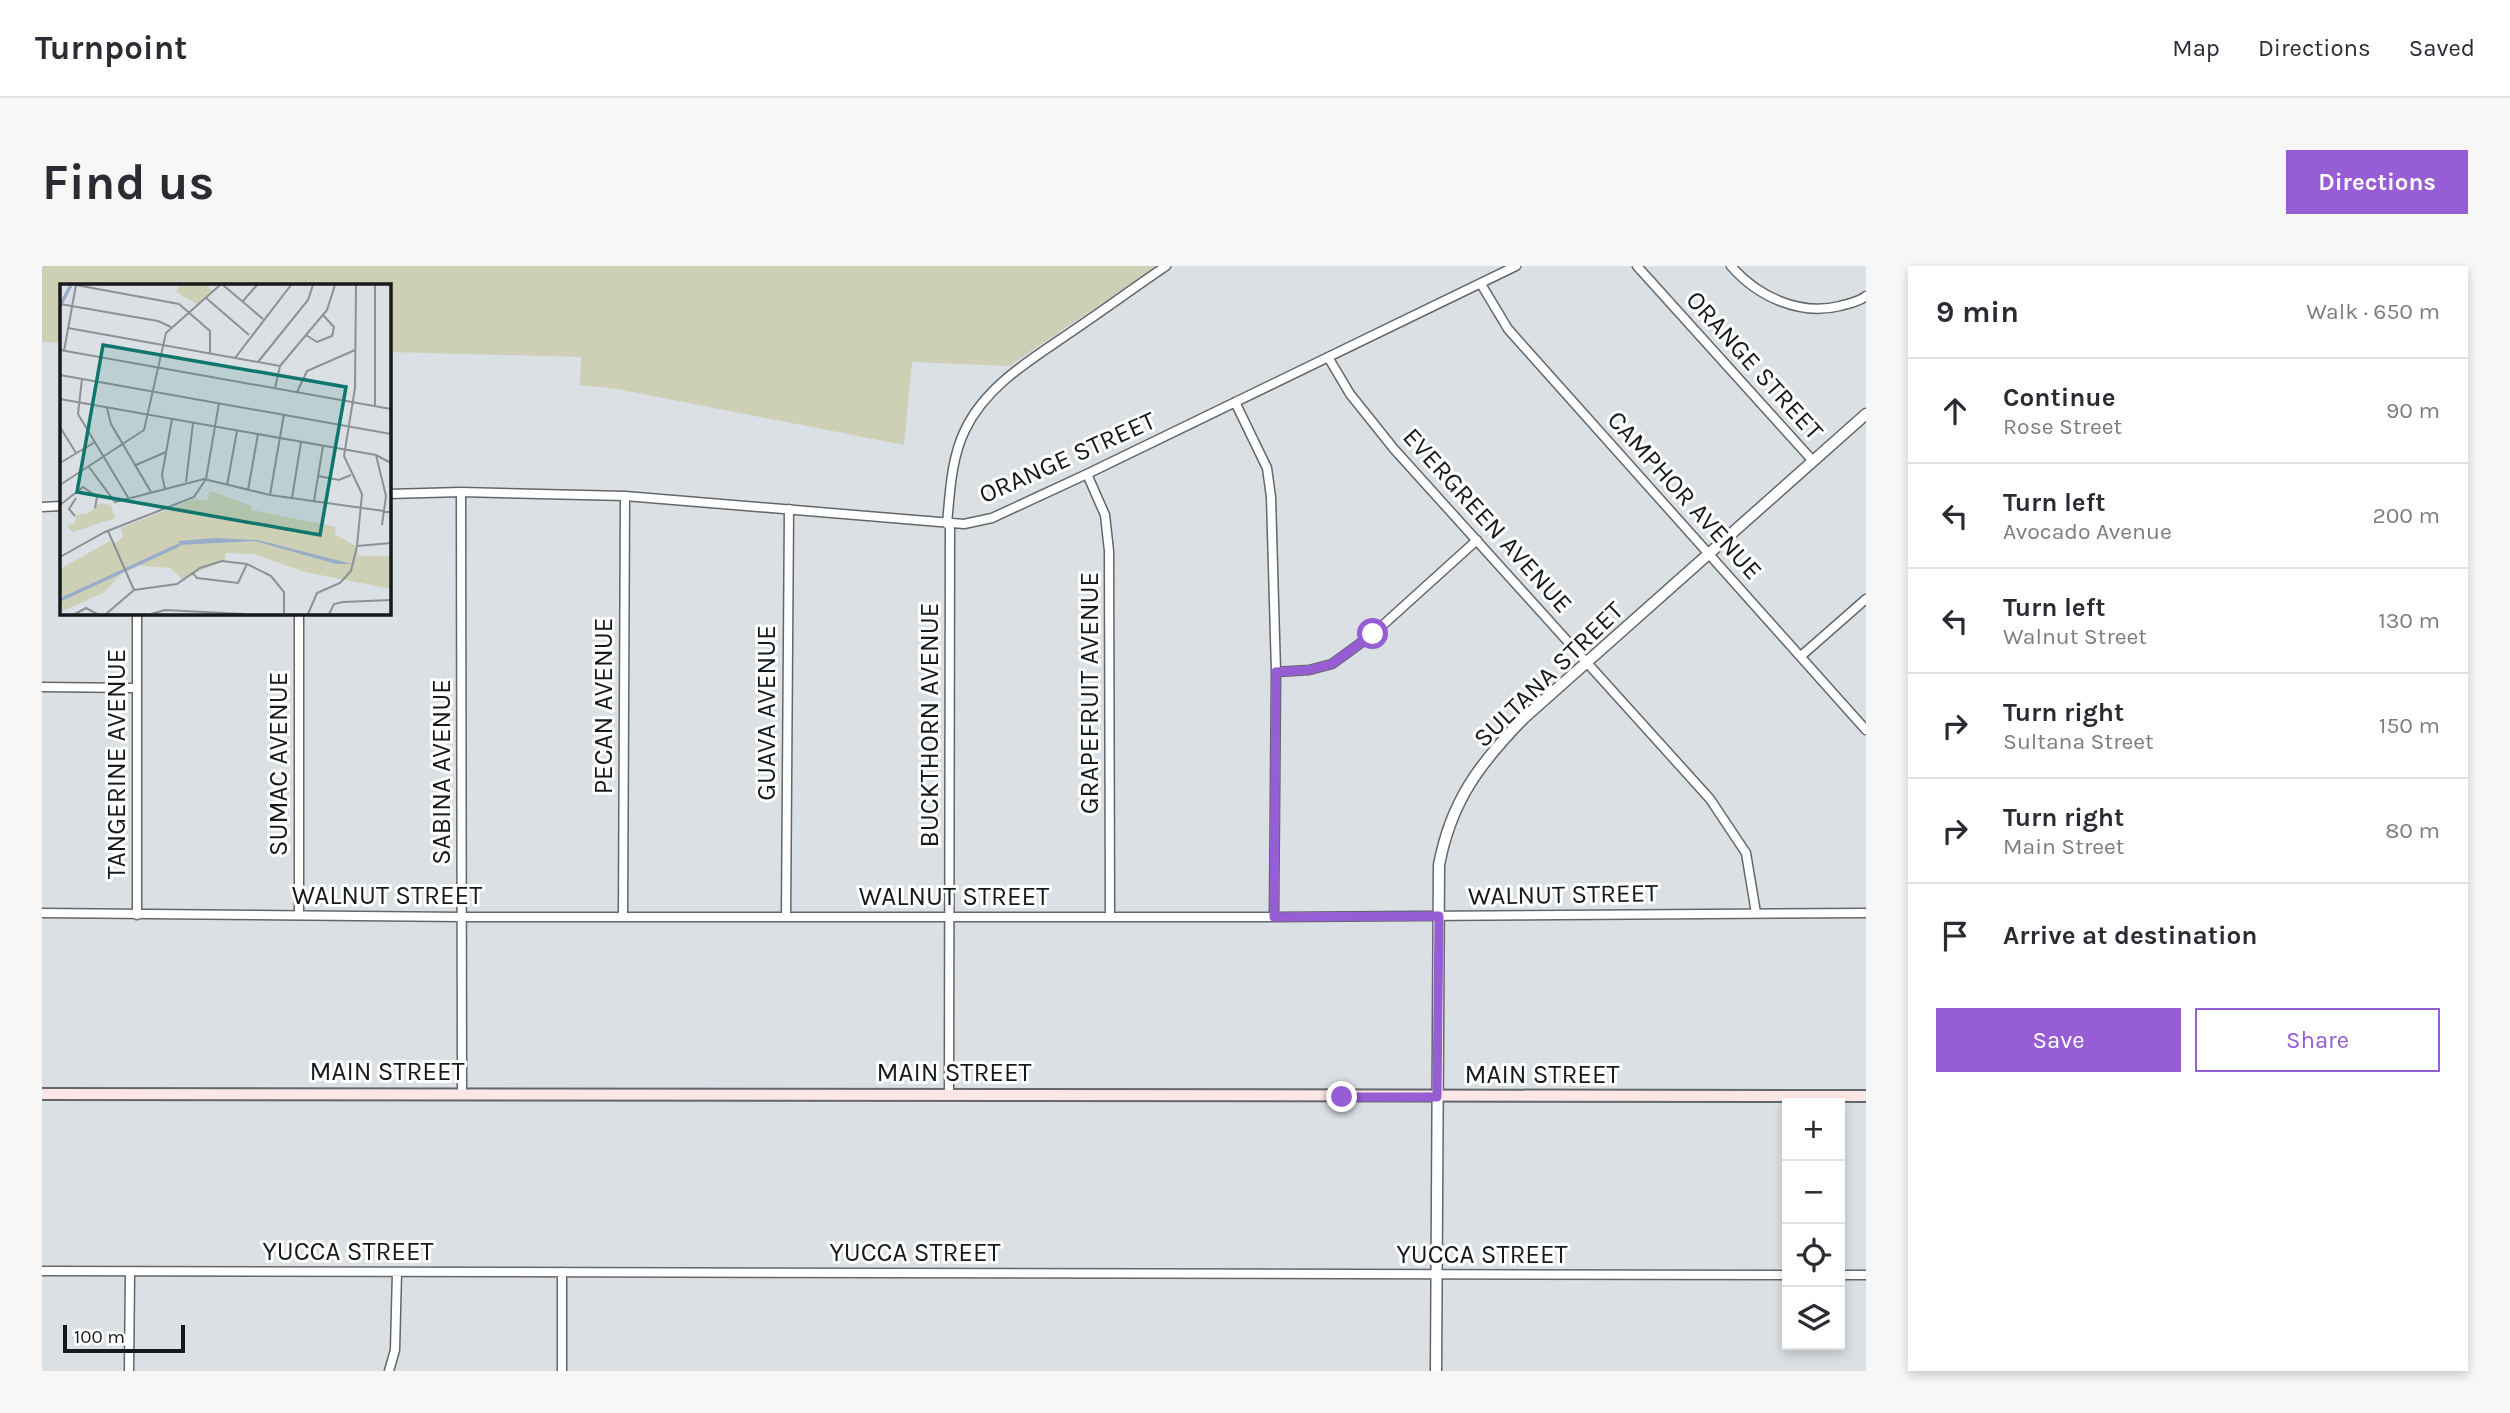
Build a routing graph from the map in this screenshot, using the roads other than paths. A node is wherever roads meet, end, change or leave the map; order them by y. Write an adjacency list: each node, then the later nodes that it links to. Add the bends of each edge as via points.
1 (1166, 266): 18 (street, BUCKTHORN AVENUE, via 995,388 974,414 959,444)
2 (1516, 266): 5 (street, ORANGE STREET)
3 (1637, 266): 10 (street, ORANGE STREET)
4 (1731, 266): 6 (street, via 1742,279 1788,306 1828,309)
5 (1481, 284): 7 (street, ORANGE STREET); 20 (street, CAMPHOR AVENUE, via 1508,329)
6 (1866, 296)
7 (1328, 357): 8 (street, ORANGE STREET); 19 (street, EVERGREEN AVENUE, via 1350,394 1394,449)
8 (1235, 402): 11 (street, ORANGE STREET); 26 (street, via 1267,468 1270,487)
9 (1866, 414): 10 (street, SULTANA STREET)
10 (1812, 461): 20 (street, SULTANA STREET)
11 (1087, 474): 18 (street, ORANGE STREET, via 992,518); 40 (street, GRAPEFRUIT AVENUE, via 1105,515 1109,551)
12 (461, 492): 13 (street, ORANGE STREET); 14 (street, ORANGE STREET); 38 (street, SABINA AVENUE)
13 (390, 494)
14 (625, 496): 17 (street, ORANGE STREET); 35 (street, PECAN AVENUE)
15 (60, 506): 16 (street)
16 (42, 507)
17 (789, 509): 18 (street, ORANGE STREET); 39 (street, GUAVA AVENUE)
18 (948, 524): 36 (street, BUCKTHORN AVENUE)
19 (1477, 540): 25 (street, EVERGREEN AVENUE); 26 (street, via 1373,634 1332,664)
20 (1710, 552): 24 (street, CAMPHOR AVENUE); 25 (street, SULTANA STREET)
21 (1866, 599): 24 (street)
22 (137, 614): 28 (street, TANGERINE AVENUE)
23 (299, 614): 34 (street, SUMAC AVENUE)
24 (1801, 656): 29 (street, CAMPHOR AVENUE)
25 (1587, 661): 31 (street, EVERGREEN AVENUE, via 1717,810 1746,853); 37 (street, SULTANA STREET, via 1524,718 1470,781 1443,845)
26 (1276, 672): 41 (street)
27 (42, 687): 28 (street)
28 (136, 688): 33 (street, TANGERINE AVENUE)
29 (1866, 730)
30 (42, 913): 33 (street, WALNUT STREET)
31 (1756, 913): 32 (street, WALNUT STREET); 37 (street, WALNUT STREET)
32 (1866, 913)
33 (137, 915): 34 (street, WALNUT STREET)
34 (299, 915): 38 (street, WALNUT STREET)
35 (623, 916): 38 (street, WALNUT STREET); 39 (street, WALNUT STREET)
36 (950, 916): 39 (street, WALNUT STREET); 40 (street, WALNUT STREET); 44 (street, BUCKTHORN AVENUE)
37 (1439, 916): 41 (street, WALNUT STREET); 46 (street, SULTANA STREET)
38 (463, 917): 43 (street, SABINA AVENUE)
39 (786, 917)
40 (1110, 917): 41 (street, WALNUT STREET)
41 (1274, 917)
42 (42, 1094): 43 (main road, MAIN STREET)
43 (462, 1094): 44 (main road, MAIN STREET)
44 (949, 1095): 46 (main road, MAIN STREET)
45 (1866, 1096): 46 (main road, MAIN STREET)
46 (1437, 1097): 51 (street, SULTANA STREET)
47 (42, 1271): 50 (street, YUCCA STREET)
48 (397, 1272): 49 (street, YUCCA STREET); 50 (street, YUCCA STREET); 56 (street, via 395,1350)
49 (562, 1272): 51 (street, YUCCA STREET); 57 (street)
50 (130, 1273): 55 (street)
51 (1436, 1275): 52 (street, YUCCA STREET); 58 (street, SULTANA STREET)
52 (1782, 1275)
53 (1845, 1275): 54 (street)
54 (1866, 1275)
55 (129, 1371)
56 (389, 1371)
57 (562, 1371)
58 (1436, 1371)

